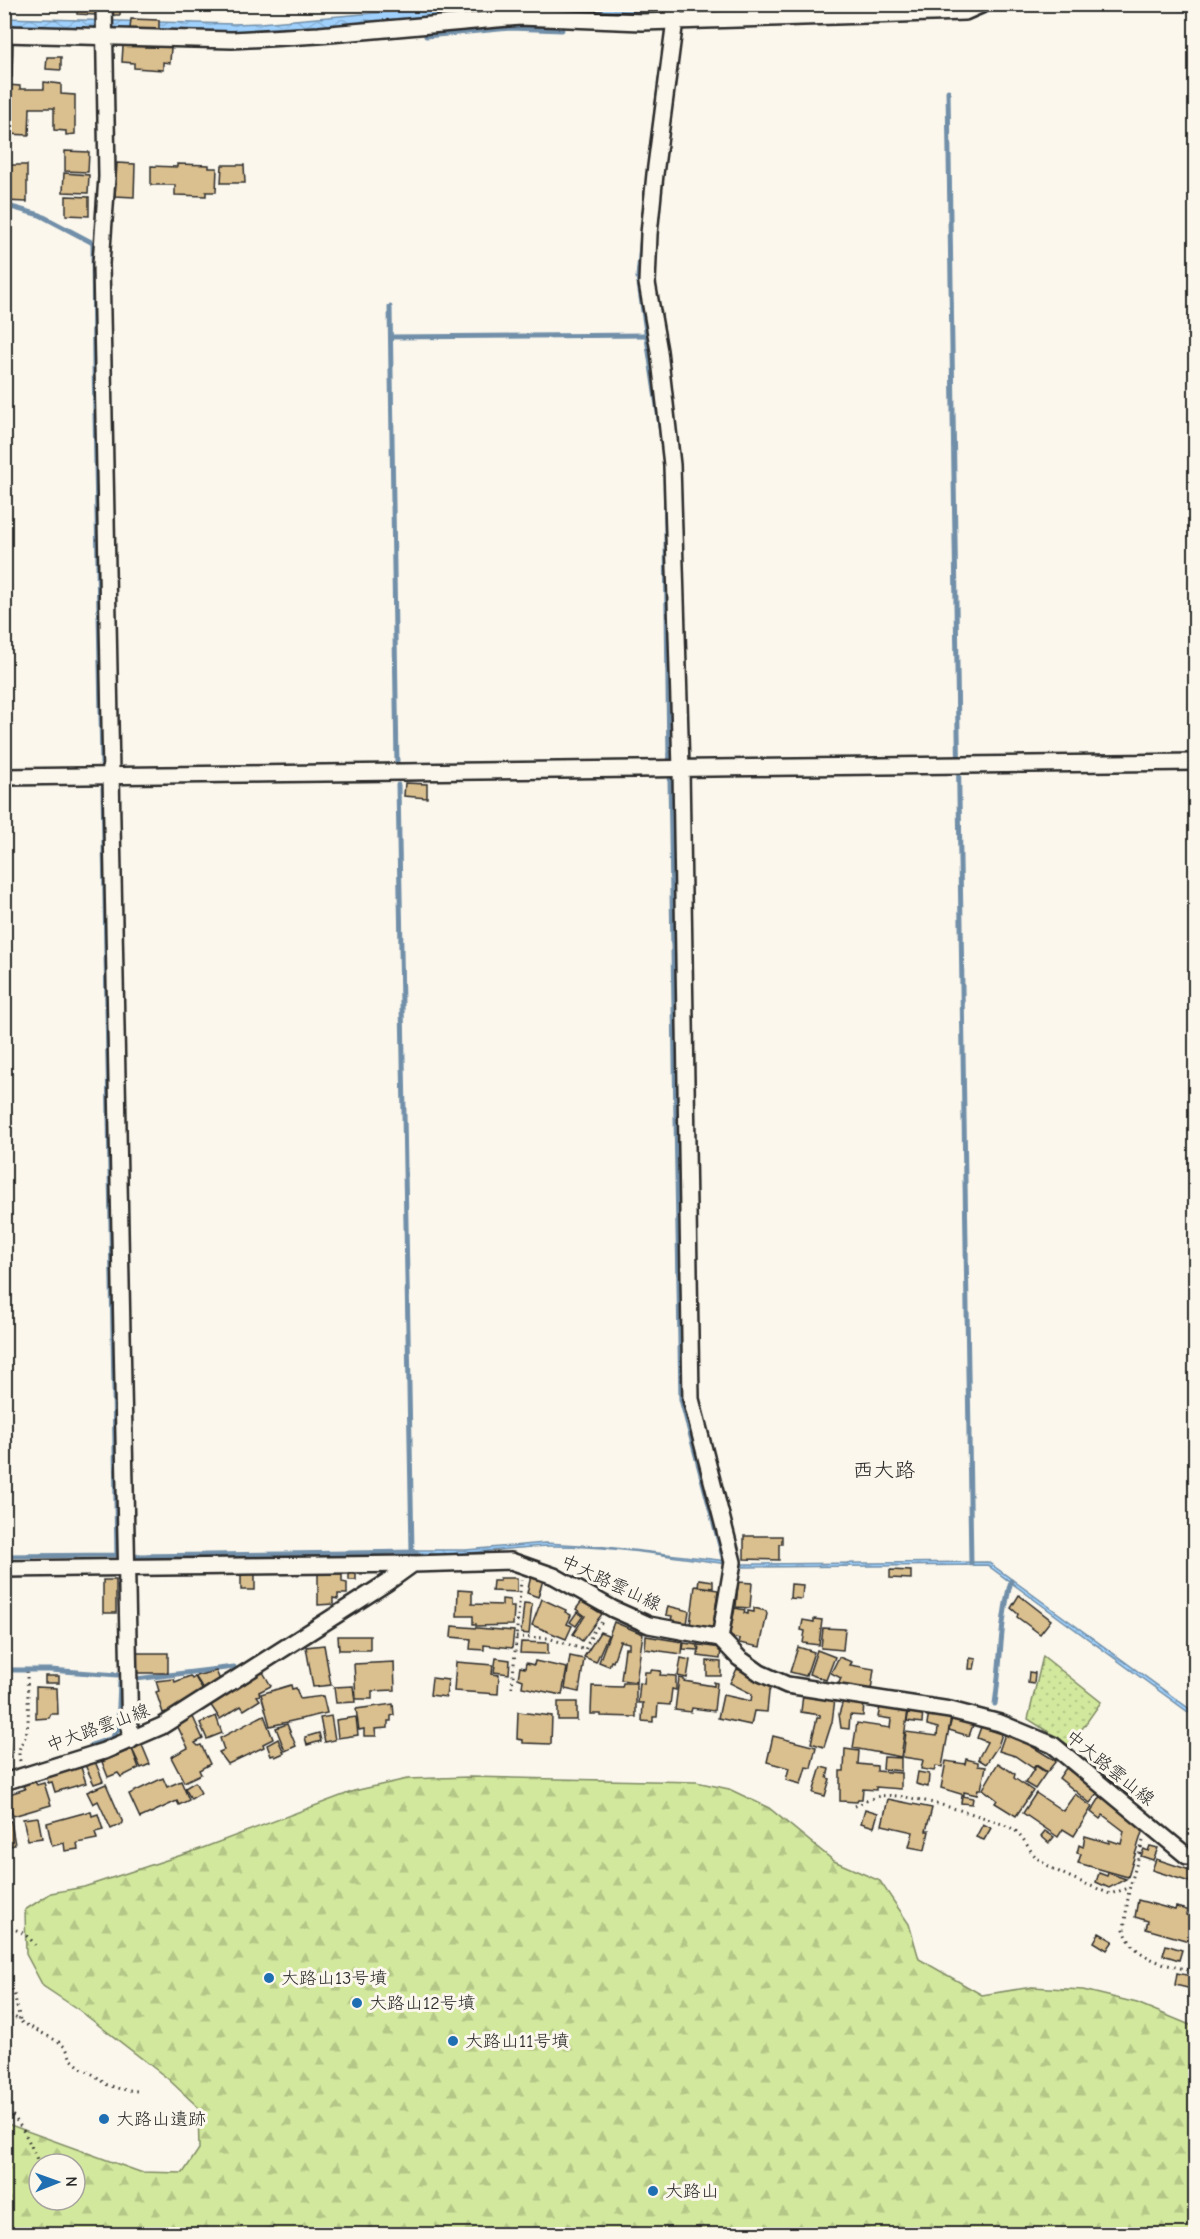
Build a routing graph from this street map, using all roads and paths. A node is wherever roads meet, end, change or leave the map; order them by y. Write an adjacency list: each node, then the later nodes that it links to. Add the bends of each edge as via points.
1 (104, 4): 5 (street)
2 (983, 4): 3 (street, via 965,12)
3 (674, 12): 5 (street, via 642,22 520,17 232,40); 7 (street, via 647,284 672,465)
4 (4, 34): 5 (street)
5 (105, 35): 9 (street, via 107,177 101,264)
6 (1196, 762): 7 (street)
7 (681, 769): 9 (street); 16 (street, via 691,1399 734,1562)
8 (4, 777): 9 (street)
9 (111, 777): 12 (street)
10 (412, 1564): 11 (street, 中大路雲山線, via 511,1561); 12 (street); 19 (street, 中大路雲山線, via 172,1719)
11 (522, 1566): 14 (street, 中大路雲山線, via 554,1576); 15 (path)
12 (127, 1567): 13 (street); 19 (street)
13 (4, 1569)
14 (613, 1609): 15 (path, via 585,1650 548,1638); 16 (street, 中大路雲山線, via 649,1625)
15 (516, 1637): 18 (path)
16 (720, 1638): 23 (street, 中大路雲山線, via 760,1673 787,1685 950,1710 1000,1723 1053,1745)
17 (27, 1672): 20 (path, via 27,1731 18,1753)
18 (512, 1688)
19 (130, 1741): 21 (street, 中大路雲山線)
20 (21, 1764)
21 (4, 1782)
22 (855, 1806): 25 (path, via 881,1795 900,1796 983,1816 1015,1830 1036,1857 1061,1872 1110,1894)
23 (1149, 1824): 24 (street, 中大路雲山線, via 1187,1856); 25 (path)
24 (1196, 1858)
25 (1129, 1888): 28 (path, via 1124,1929 1130,1941 1148,1958)
26 (4, 1929): 27 (path, via 19,1931)
27 (35, 1945)
28 (1196, 1971)
29 (4, 1973): 30 (path, via 14,1993 20,2020)
30 (4, 2012)
31 (21, 2022): 32 (path, via 59,2042 76,2064 105,2084)
32 (137, 2091)
33 (4, 2107): 34 (path)
34 (34, 2152)

